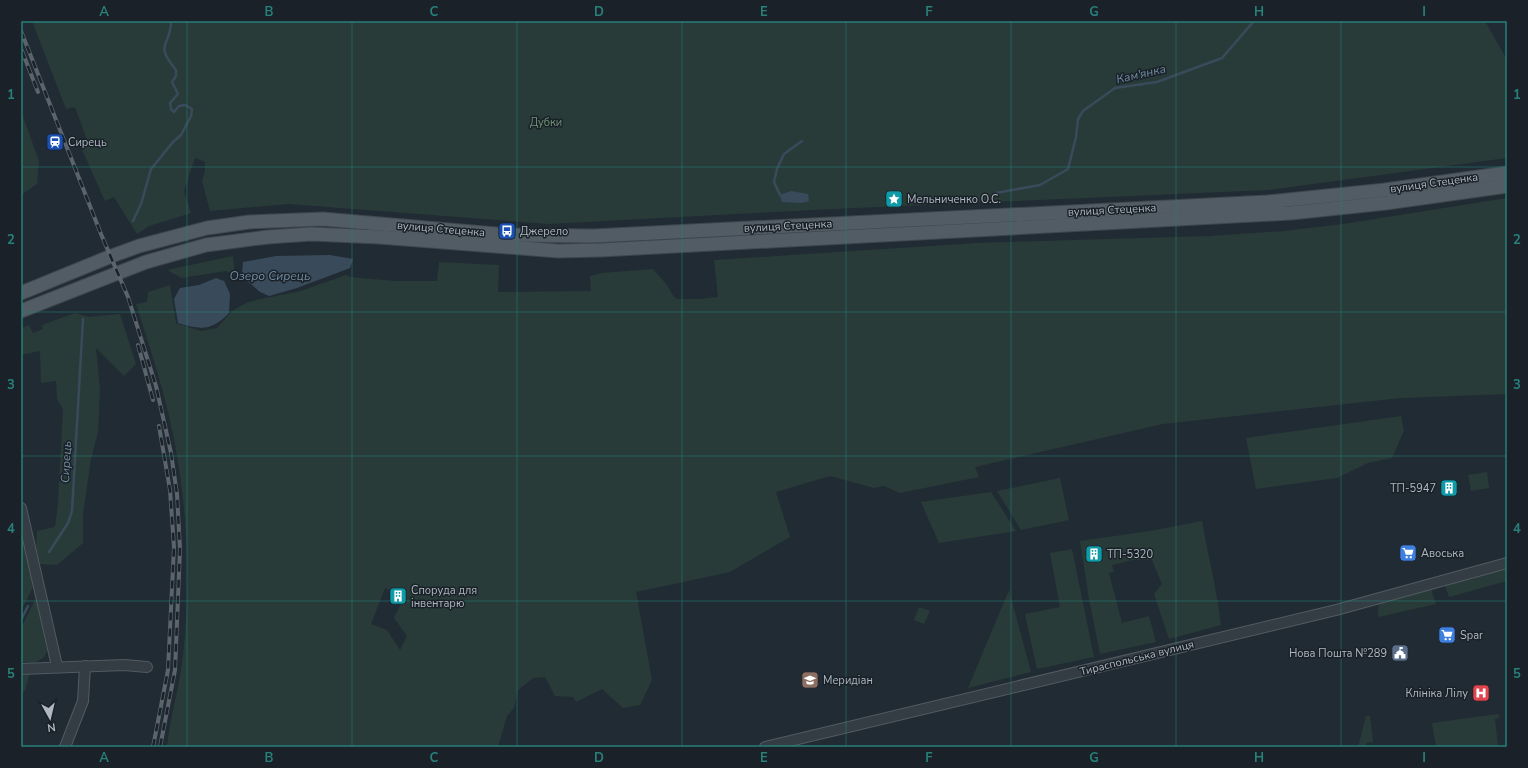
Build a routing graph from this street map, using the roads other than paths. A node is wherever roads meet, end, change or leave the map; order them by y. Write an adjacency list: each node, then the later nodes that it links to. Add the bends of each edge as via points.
1 (1507, 173): 3 (main road, вулиця Стеценка, via 1384,190 1267,202 593,236 507,235 323,219 270,220 206,228 182,234 109,257)
2 (1507, 186): 4 (main road, вулиця Стеценка, via 1290,213 601,250 558,251 310,234 268,237 206,245 146,262)
3 (21, 293)
4 (21, 311)
5 (21, 508): 7 (street)
6 (1507, 563): 12 (street, Тираспольська вулиця, via 1336,610)
7 (57, 666): 8 (street); 10 (street)
8 (85, 666): 9 (street); 11 (street, via 83,701)
9 (147, 667)
10 (21, 669)
11 (65, 747)
12 (765, 747)

